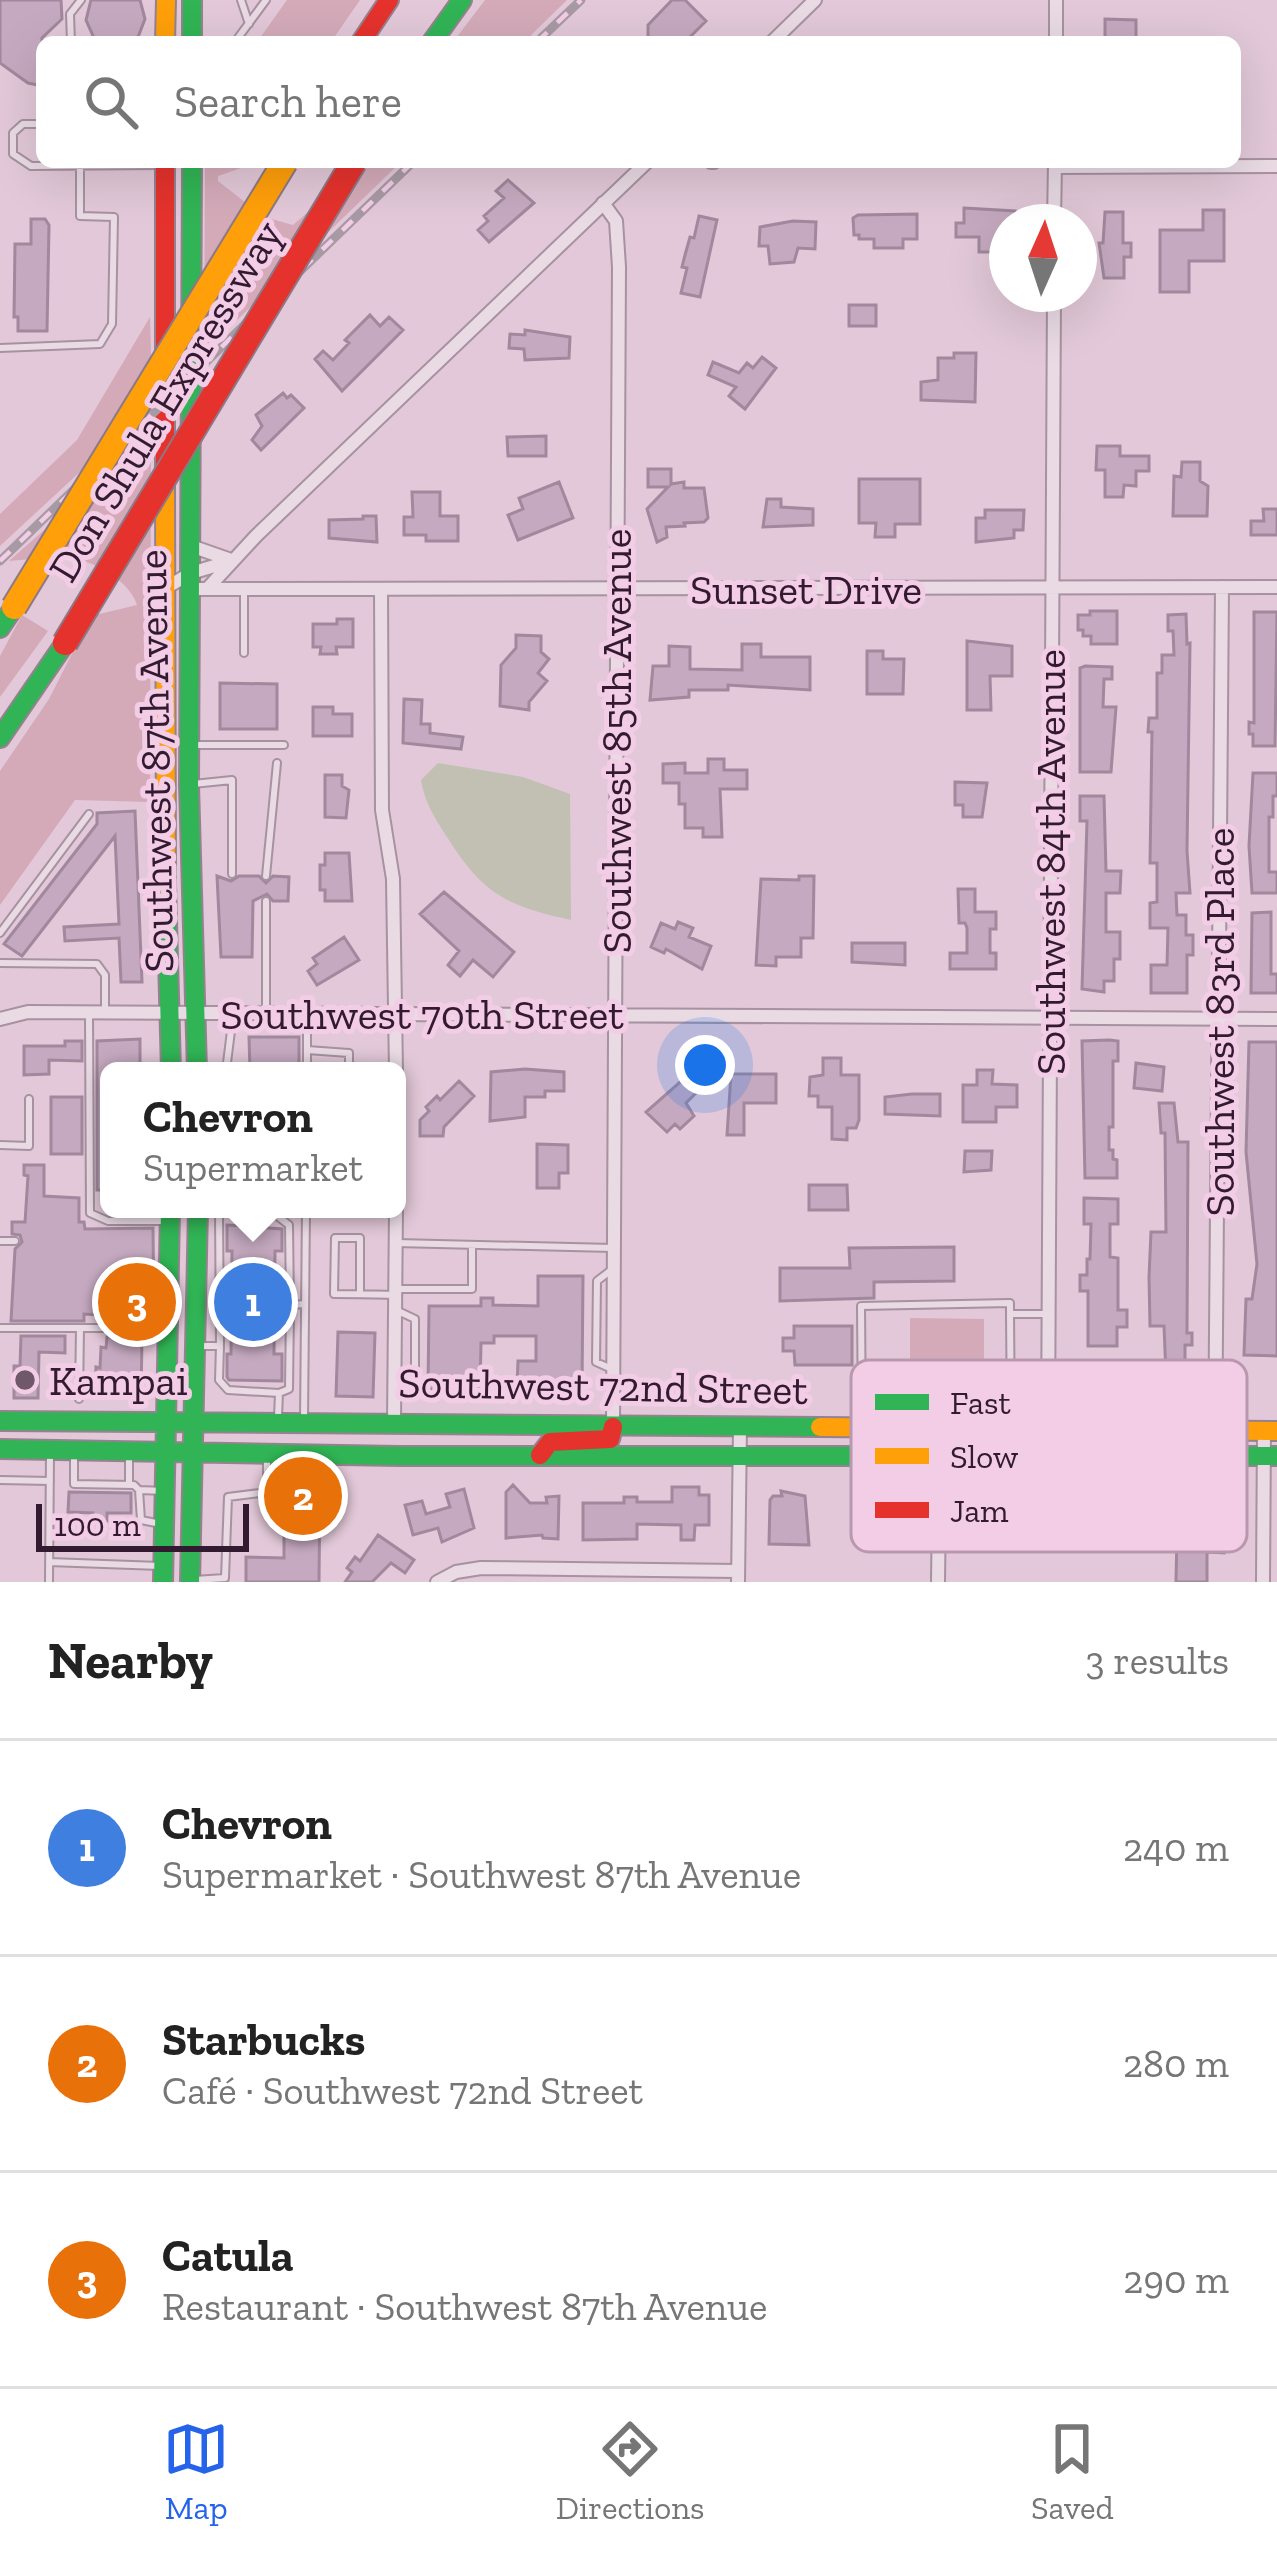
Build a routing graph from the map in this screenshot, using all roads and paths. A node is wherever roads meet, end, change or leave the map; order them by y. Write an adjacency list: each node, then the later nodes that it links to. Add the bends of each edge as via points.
1 (81, 0): 11 (lane, via 71,11)
2 (166, 0): 12 (main road)
3 (193, 0): 13 (main road)
4 (241, 0): 10 (lane)
5 (266, 0): 10 (lane)
6 (389, 0): 15 (main road)
7 (461, 0): 16 (main road)
8 (815, 0): 17 (street)
9 (1057, 0): 18 (street)
10 (249, 24): 14 (lane)
11 (70, 36)
12 (165, 36)
13 (192, 36)
14 (240, 36)
15 (365, 36)
16 (436, 36)
17 (778, 36)
18 (1056, 36)
19 (36, 124): 20 (lane, via 22,124)
20 (13, 146): 21 (lane); 22 (lane, via 13,154)
21 (0, 147)
22 (36, 166)
23 (1241, 166): 24 (street)
24 (1277, 166)
25 (80, 168): 35 (lane, via 80,216 114,217 112,324 100,344)
26 (165, 168): 43 (main road, Southwest 87th Avenue)
27 (192, 168): 36 (main road, Southwest 87th Avenue)
28 (281, 168): 46 (main road, Don Shula Expressway, bridge)
29 (350, 168): 48 (main road, Don Shula Expressway, bridge)
30 (641, 168): 32 (street)
31 (1054, 168): 33 (street)
32 (603, 203): 37 (street); 45 (street, Southwest 85th Avenue, via 616,221 619,256)
33 (1054, 204)
34 (1054, 312): 42 (street, Southwest 84th Avenue)
35 (0, 348)
36 (190, 546): 37 (street); 38 (main road, Southwest 87th Avenue)
37 (232, 561): 38 (street); 38 (street); 41 (street)
38 (196, 584): 41 (street, Sunset Drive); 43 (main road); 49 (main road, Southwest 87th Avenue)
39 (1222, 587): 40 (street, Sunset Drive); 42 (street, Sunset Drive); 70 (street, Southwest 83rd Place)
40 (1277, 587)
41 (249, 588): 44 (street, Sunset Drive); 47 (lane)
42 (1052, 588): 45 (street, Sunset Drive); 68 (street, Southwest 84th Avenue)
43 (164, 589): 53 (main road, Southwest 87th Avenue)
44 (381, 589): 45 (street, Sunset Drive); 69 (street, via 381,797 393,879)
45 (617, 589): 67 (street, Southwest 85th Avenue)
46 (7, 617)
47 (244, 652)
48 (0, 738)
49 (190, 745): 50 (lane); 52 (main road, Southwest 87th Avenue)
50 (284, 745)
51 (278, 763): 56 (lane)
52 (189, 785): 53 (main road); 55 (lane, via 232,780); 63 (main road, Southwest 87th Avenue)
53 (164, 812): 62 (main road, Southwest 87th Avenue)
54 (88, 814): 58 (lane)
55 (232, 874)
56 (266, 876)
57 (266, 901): 65 (lane)
58 (0, 932)
59 (0, 963): 61 (lane, via 100,965)
60 (89, 1013): 61 (street, Southwest 70th Street); 71 (street, Southwest 70th Street); 82 (lane, via 91,1213)
61 (105, 1013): 62 (street, Southwest 70th Street)
62 (171, 1013): 63 (street, Southwest 70th Street); 74 (main road, Southwest 87th Avenue)
63 (197, 1014): 64 (street, Southwest 70th Street); 75 (main road, Southwest 87th Avenue)
64 (233, 1014): 65 (street, Southwest 70th Street); 76 (lane)
65 (266, 1014): 66 (street, Southwest 70th Street)
66 (307, 1015): 69 (street, Southwest 70th Street); 73 (lane)
67 (615, 1015): 68 (street, Southwest 70th Street); 69 (street, Southwest 70th Street); 95 (street, Southwest 85th Avenue)
68 (1049, 1015): 70 (street, Southwest 70th Street); 101 (street, Southwest 84th Avenue)
69 (394, 1016): 79 (street)
70 (1219, 1018): 72 (street, Southwest 70th Street); 110 (street, Southwest 83rd Place)
71 (0, 1019)
72 (1277, 1019)
73 (307, 1050): 77 (lane); 78 (lane, via 349,1053)
74 (171, 1062)
75 (197, 1062)
76 (227, 1062)
77 (307, 1062)
78 (349, 1062)
79 (396, 1062)
80 (29, 1099): 81 (lane, via 28,1146)
81 (0, 1145)
82 (100, 1217)
83 (102, 1218): 84 (lane)
84 (139, 1218)
85 (170, 1218): 105 (main road)
86 (200, 1218): 96 (main road)
87 (218, 1218): 96 (lane)
88 (280, 1218): 100 (lane, via 289,1226)
89 (306, 1218): 99 (lane)
90 (396, 1218): 93 (street)
91 (0, 1240): 92 (lane)
92 (15, 1241)
93 (396, 1243): 94 (lane); 98 (street)
94 (472, 1246): 95 (lane); 98 (lane, via 472,1288)
95 (613, 1248): 126 (street, Southwest 85th Avenue)
96 (209, 1268): 106 (main road)
97 (360, 1294): 97 (lane, via 334,1294 335,1238 360,1238); 98 (lane)
98 (396, 1298): 111 (street); 111 (lane, via 415,1319 415,1372)
99 (305, 1304): 100 (lane); 124 (lane)
100 (290, 1305): 112 (lane, via 289,1389)
101 (1049, 1314): 102 (lane); 109 (street, Southwest 84th Avenue)
102 (1010, 1315): 107 (lane, via 1010,1303 861,1306); 108 (lane)
103 (0, 1328): 104 (lane)
104 (80, 1328): 105 (lane); 117 (lane)
105 (170, 1328): 121 (main road)
106 (208, 1346): 112 (lane, via 228,1390); 122 (main road)
107 (861, 1360)
108 (1010, 1360)
109 (1049, 1360)
110 (1216, 1360)
111 (394, 1388): 125 (street)
112 (279, 1393): 123 (lane)
113 (453, 1394): 114 (path)
114 (494, 1394): 115 (path); 118 (path)
115 (502, 1394): 116 (path); 119 (path)
116 (552, 1394)
117 (79, 1400)
118 (494, 1409)
119 (502, 1409)
120 (0, 1420): 121 (main road, Southwest 72nd Street)
121 (169, 1420): 122 (main road, Southwest 72nd Street); 133 (main road)
122 (195, 1420): 123 (main road, Southwest 72nd Street); 134 (main road)
123 (278, 1421): 124 (main road, Southwest 72nd Street)
124 (304, 1421): 125 (main road, Southwest 72nd Street)
125 (394, 1422): 126 (main road, Southwest 72nd Street)
126 (613, 1427): 127 (main road, Southwest 72nd Street); 137 (main road, via 610,1439 556,1441)
127 (740, 1427): 128 (main road, Southwest 72nd Street); 136 (street)
128 (851, 1429)
129 (1270, 1444): 153 (street)
130 (0, 1449): 131 (main road, Southwest 72nd Street)
131 (62, 1449): 132 (main road, Southwest 72nd Street); 140 (lane); 141 (lane, via 74,1484)
132 (129, 1450): 133 (main road, Southwest 72nd Street); 141 (lane)
133 (168, 1452): 134 (main road, Southwest 72nd Street); 143 (main road)
134 (195, 1454): 135 (main road, Southwest 72nd Street); 149 (main road)
135 (267, 1454): 137 (main road, Southwest 72nd Street); 149 (lane, via 267,1492 228,1497 225,1578)
136 (740, 1454): 137 (main road, Southwest 72nd Street); 138 (main road, Southwest 72nd Street); 148 (street)
137 (540, 1455)
138 (851, 1455)
139 (0, 1480): 140 (lane)
140 (50, 1481): 146 (lane)
141 (129, 1484): 142 (lane)
142 (139, 1490): 143 (lane); 144 (lane, via 141,1520)
143 (166, 1491): 144 (main road)
144 (165, 1525): 147 (main road)
145 (938, 1552): 152 (street)
146 (50, 1562): 147 (lane); 150 (lane)
147 (163, 1574)
148 (738, 1576): 151 (street, via 481,1568)
149 (190, 1581)
150 (49, 1582)
151 (437, 1582)
152 (938, 1582)
153 (1263, 1582)

